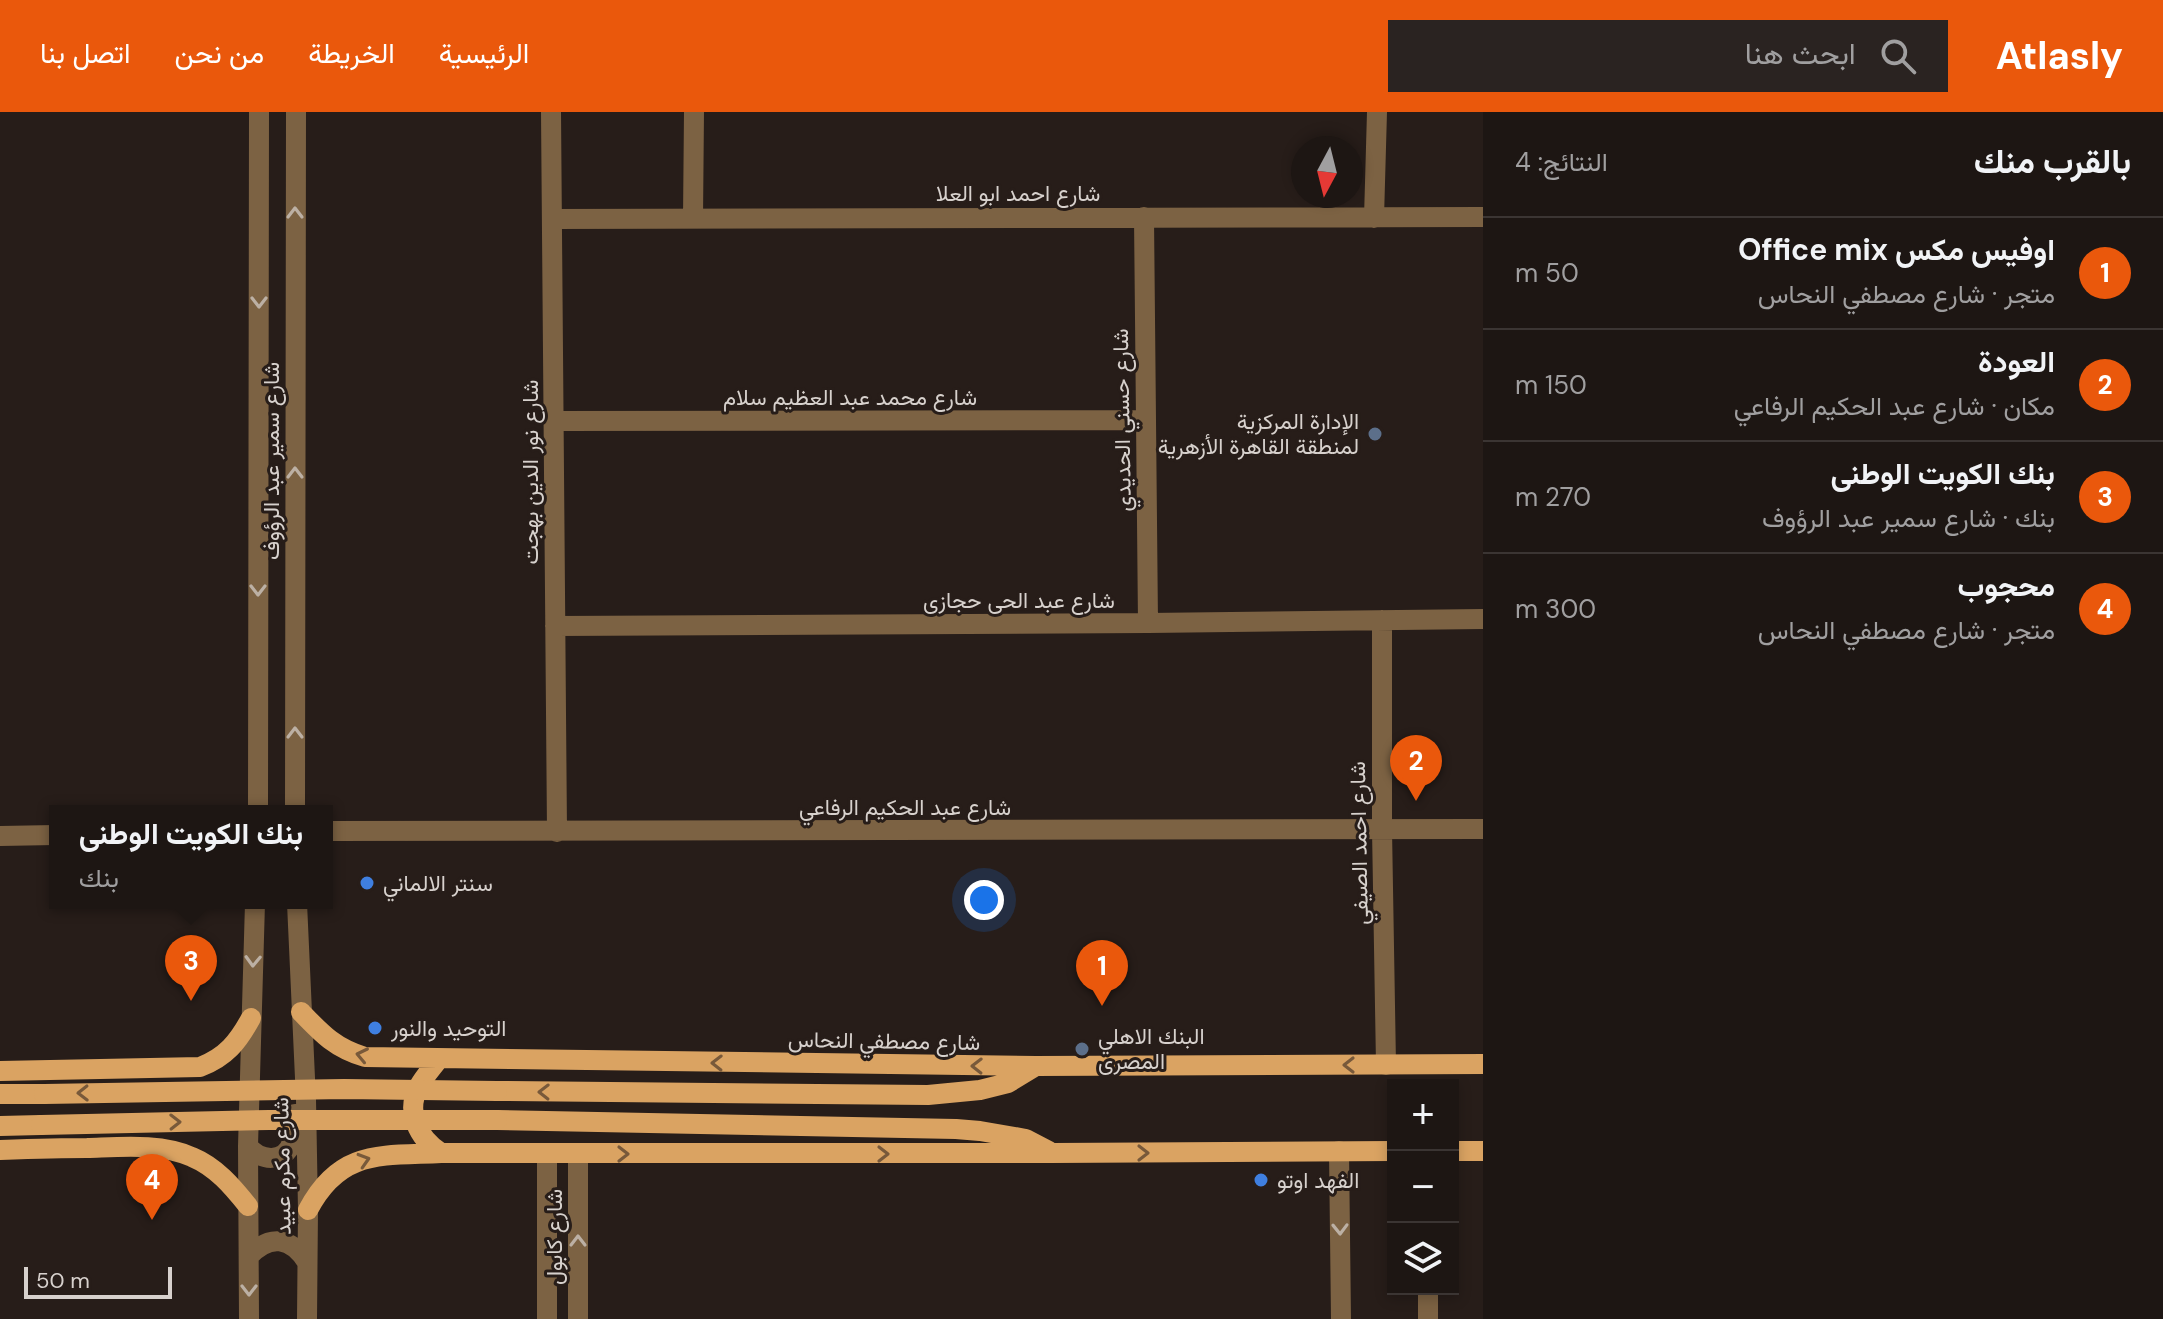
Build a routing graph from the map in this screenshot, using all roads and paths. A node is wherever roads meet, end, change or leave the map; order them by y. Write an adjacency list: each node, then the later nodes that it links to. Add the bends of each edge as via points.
1 (259, 112): 17 (street, شارع سمير عبد الرؤوف, one-way to 17)
2 (296, 112): 18 (street, شارع سمير عبد الرؤوف, one-way to 2)
3 (551, 112): 10 (street, شارع نور الدين بهجت)
4 (694, 112): 8 (street)
5 (1377, 112): 9 (street)
6 (1144, 217): 8 (street, شارع احمد ابو العلا); 9 (street, شارع احمد ابو العلا); 11 (street, شارع حسني الحديدي)
7 (1483, 217): 9 (street, شارع احمد ابو العلا)
8 (693, 218): 10 (street, شارع احمد ابو العلا)
9 (1374, 218)
10 (552, 219): 12 (street, شارع نور الدين بهجت)
11 (1146, 420): 12 (street, شارع محمد عبد العظيم سلام); 15 (street, شارع حسني الحديدي)
12 (554, 421): 16 (street, شارع نور الدين بهجت)
13 (1483, 619): 14 (street, شارع عبد الحى حجازى)
14 (1382, 620): 15 (street, شارع عبد الحى حجازى); 19 (street, شارع احمد الصيفي)
15 (1148, 623): 16 (street, شارع عبد الحى حجازى)
16 (555, 626): 22 (street, شارع نور الدين بهجت)
17 (258, 805)
18 (295, 805)
19 (1382, 829): 20 (street, شارع عبد الحكيم الرفاعي); 22 (street, شارع عبد الحكيم الرفاعي); 31 (street, شارع احمد الصيفي)
20 (1483, 829)
21 (333, 831): 22 (street, شارع عبد الحكيم الرفاعي)
22 (557, 832)
23 (49, 835): 24 (street)
24 (0, 836)
25 (255, 909): 28 (street, one-way to 28)
26 (297, 909): 27 (street)
27 (301, 1012): 29 (main road, شارع مصطفي النحاس, one-way to 27, via 349,1052); 36 (street, شارع مكرم عبيد)
28 (251, 1018): 33 (main road, via 234,1046 212,1062); 38 (street, شارع مكرم عبيد)
29 (438, 1060): 32 (main road, شارع مصطفي النحاس, one-way to 29); 45 (main road, via 419,1085 413,1111 421,1136)
30 (1483, 1064): 31 (main road, شارع مصطفي النحاس)
31 (1386, 1065): 32 (main road, شارع مصطفي النحاس, one-way to 32)
32 (1036, 1066): 35 (main road, one-way to 35, bridge, via 1008,1083 928,1095 344,1089)
33 (127, 1069): 34 (main road); 39 (main road, via 139,1085 143,1104 135,1133)
34 (0, 1071)
35 (0, 1094)
36 (306, 1100): 38 (street, via 295,1108 293,1141 283,1154 260,1157); 50 (street, شارع مكرم عبيد)
37 (0, 1126): 46 (main road, one-way to 46, bridge, via 412,1120 956,1129 1026,1139)
38 (248, 1146): 49 (street, شارع مكرم عبيد)
39 (121, 1147): 40 (main road); 49 (main road, via 190,1155 219,1173)
40 (0, 1150)
41 (1339, 1151): 42 (main road); 46 (main road, one-way to 41); 58 (street, one-way to 58)
42 (1387, 1151)
43 (1459, 1151): 44 (main road)
44 (1483, 1151)
45 (441, 1153): 47 (main road); 50 (main road, one-way to 45, via 323,1186 357,1161)
46 (1053, 1153): 48 (main road, one-way to 46)
47 (547, 1154): 48 (main road); 56 (street, شارع كابول)
48 (578, 1154): 57 (street, شارع كابول, one-way to 48)
49 (248, 1206): 51 (street, شارع مكرم عبيد)
50 (308, 1210): 52 (street, شارع مكرم عبيد)
51 (249, 1256): 52 (street, via 273,1241 299,1250); 54 (street, شارع مكرم عبيد, one-way to 54)
52 (307, 1262): 55 (street, شارع مكرم عبيد)
53 (1428, 1295): 59 (street)
54 (249, 1319)
55 (307, 1319)
56 (547, 1319)
57 (578, 1319)
58 (1341, 1319)
59 (1428, 1319)

